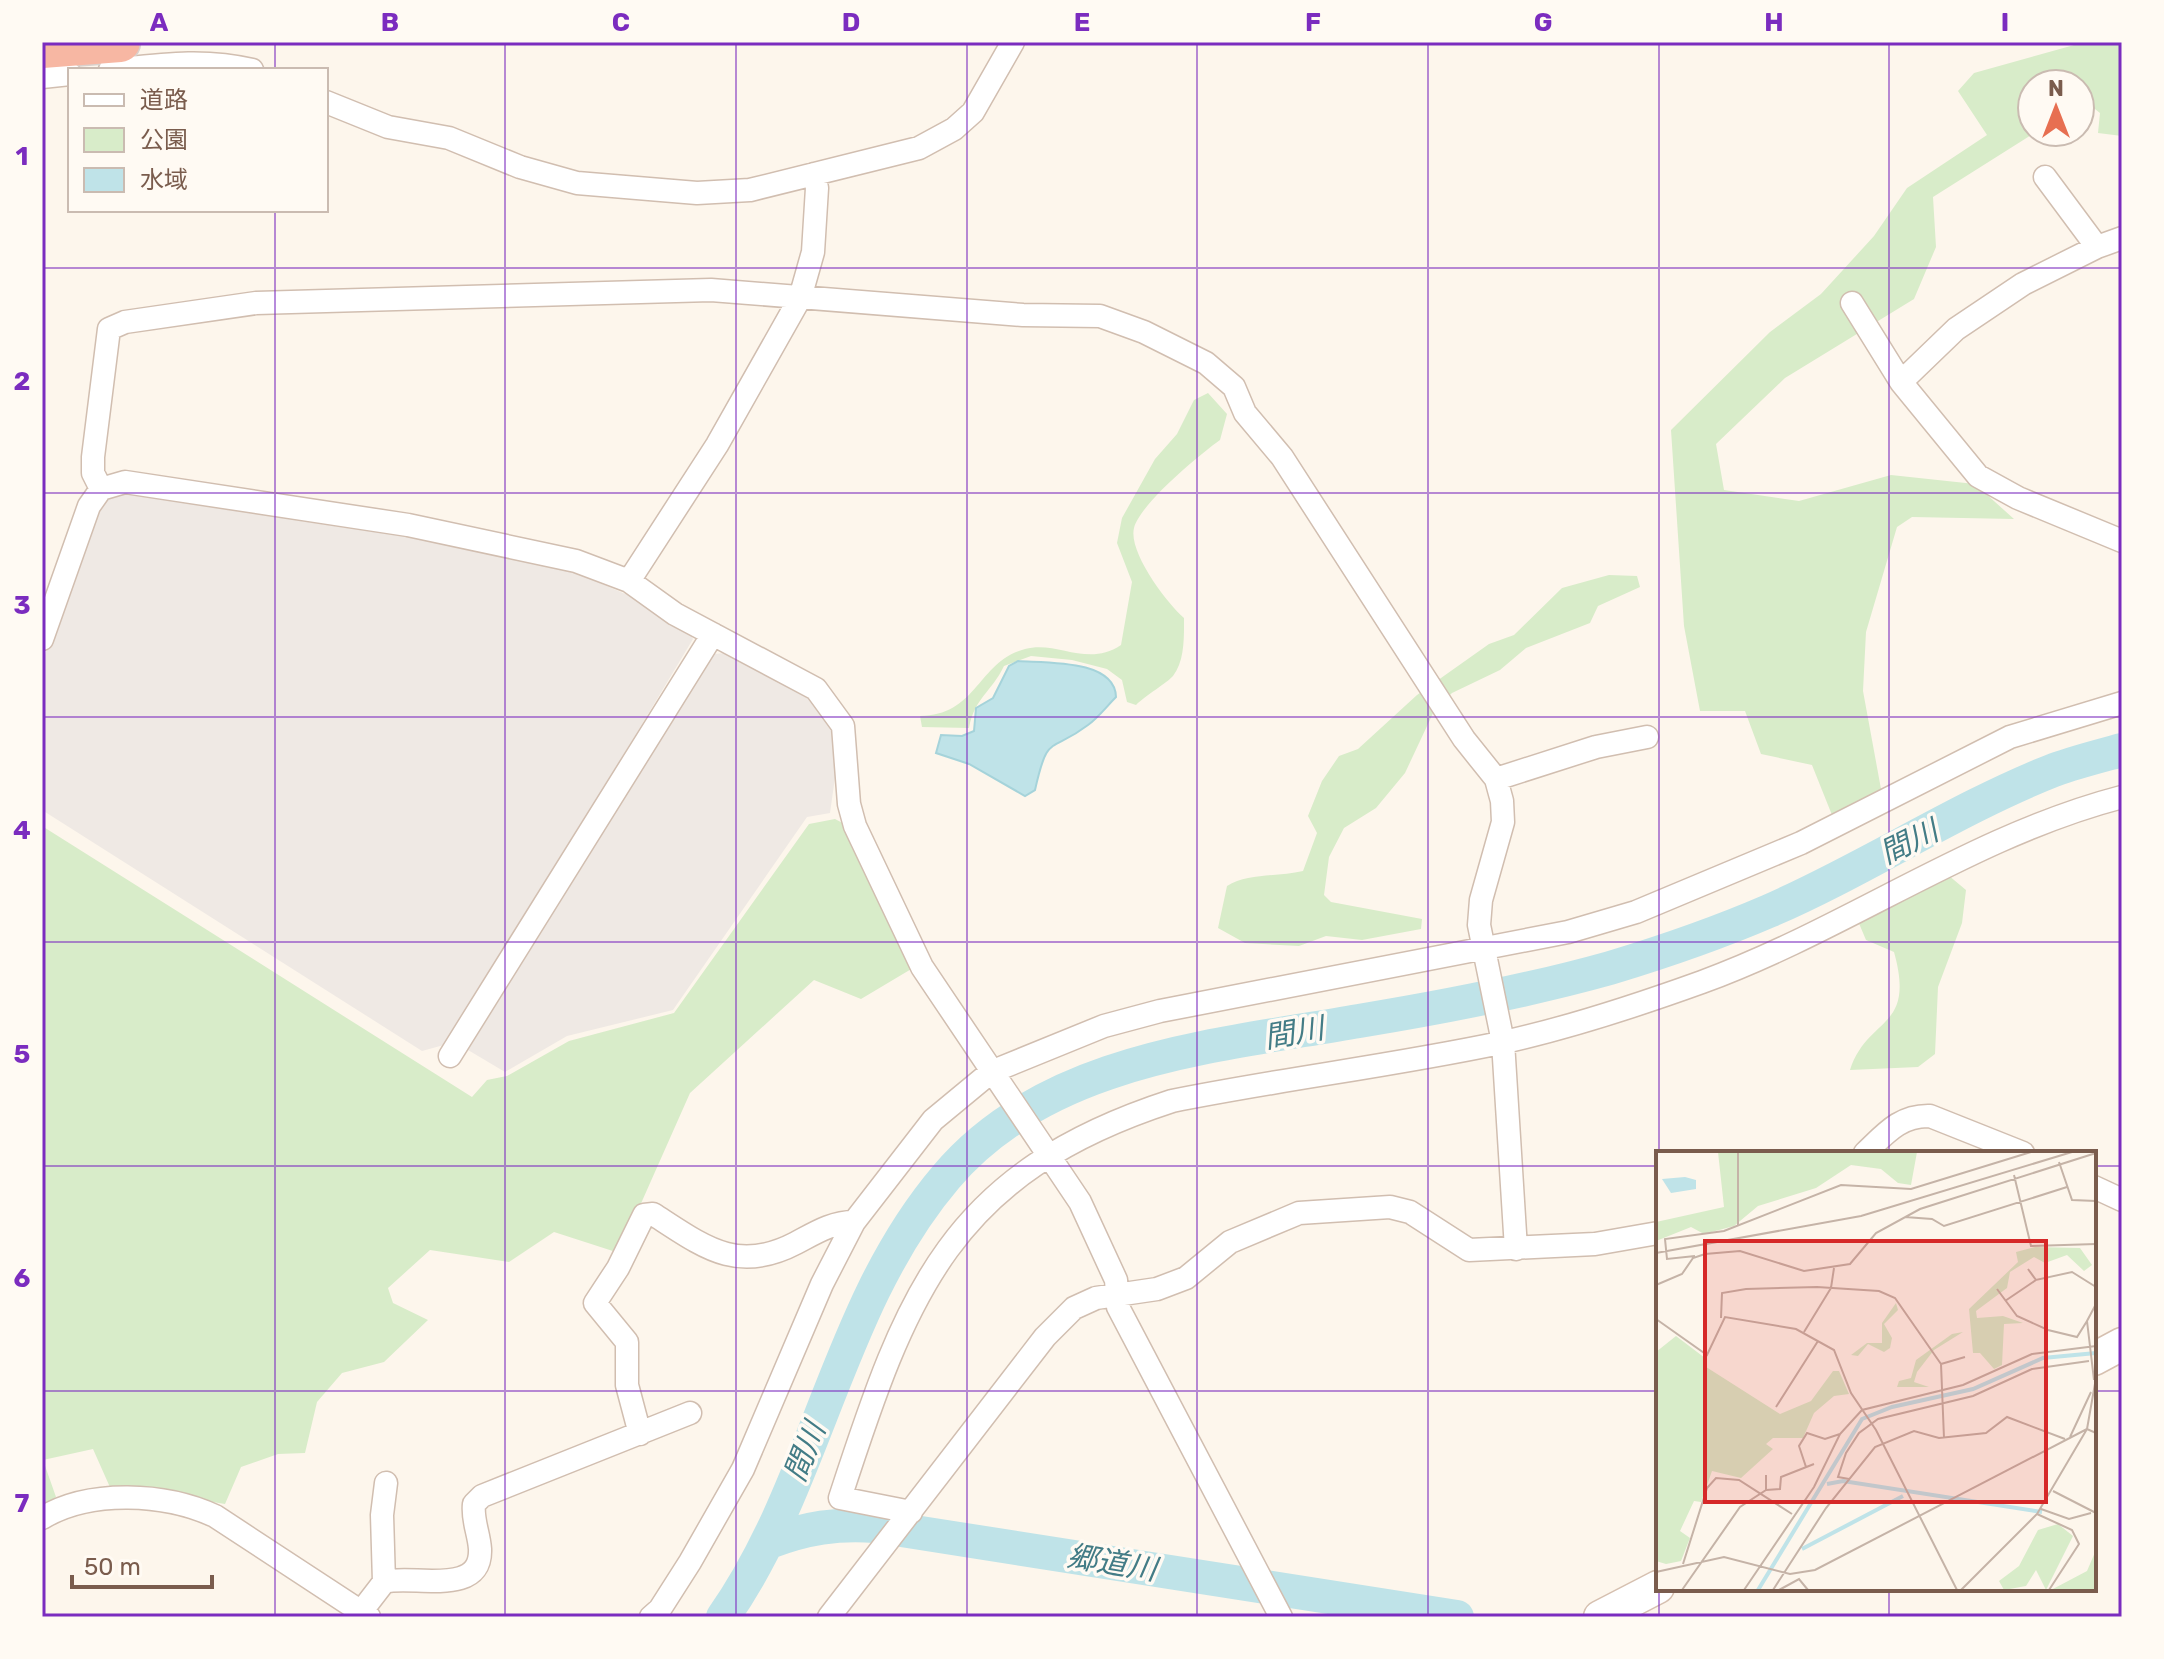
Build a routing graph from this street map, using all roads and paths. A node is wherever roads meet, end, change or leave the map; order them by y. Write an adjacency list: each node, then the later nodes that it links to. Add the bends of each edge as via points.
1 (120, 42): 3 (highway)
2 (1013, 42): 9 (street, via 973,112 954,129 919,148)
3 (42, 48)
4 (128, 68): 5 (street, via 184,62)
5 (243, 68)
6 (68, 74): 7 (street)
7 (42, 77)
8 (328, 103): 9 (street, via 388,127 449,138 577,183 697,193 750,190)
9 (814, 174): 13 (street, via 813,252)
10 (2045, 177): 12 (street)
11 (2122, 238): 12 (street)
12 (2097, 247): 15 (street, via 2023,284 1956,329)
13 (800, 298): 16 (street, via 711,290 336,299 256,303 125,322 109,329 93,457); 18 (street, via 717,445); 23 (street, via 1100,316 1214,368 1234,387 1245,413 1282,457 1464,739)
14 (1852, 303): 15 (street)
15 (1901, 382): 17 (street, via 1978,476)
16 (101, 489): 18 (street, via 125,482 408,525 576,561); 20 (street, via 89,506)
17 (2122, 541)
18 (629, 581): 19 (street)
19 (713, 634): 27 (street); 28 (street, via 816,689 833,708 843,726 855,826 922,967)
20 (42, 639)
21 (2122, 703): 25 (street, via 2010,737 1801,843 1636,912)
22 (1647, 737): 23 (street, via 1596,747)
23 (1496, 779): 25 (street, via 1503,822 1481,900)
24 (2122, 797): 26 (street, via 2070,810 1960,856 1701,982)
25 (1484, 954): 26 (street); 28 (street, via 1160,1011 1104,1026)
26 (1502, 1038): 31 (street, via 1172,1101); 36 (street)
27 (450, 1056)
28 (994, 1075): 31 (street); 34 (street, via 933,1120)
29 (1867, 1151): 30 (street, via 1914,1115 1930,1116)
30 (2018, 1151)
31 (1046, 1153): 37 (street, via 1080,1202 1116,1280); 43 (street, via 1007,1183 949,1244 892,1347 840,1498)
32 (2096, 1188): 33 (street)
33 (2122, 1200)
34 (854, 1222): 41 (street, via 832,1225 757,1259 736,1257 653,1214 644,1215 595,1303 627,1342 627,1385); 49 (street, via 743,1469 690,1562)
35 (1656, 1233): 36 (street)
36 (1516, 1249): 37 (street, via 1469,1250 1410,1212 1390,1207 1327,1208 1251,1230 1186,1278 1157,1289)
37 (1117, 1294): 43 (street, via 1074,1308 1045,1337); 47 (street, via 1118,1307)
38 (2122, 1344): 39 (main road)
39 (2096, 1358)
40 (690, 1413): 41 (street)
41 (640, 1434): 45 (street, via 482,1496 474,1504 480,1548 471,1573 458,1579)
42 (386, 1483): 45 (street)
43 (909, 1514): 50 (street)
44 (42, 1518): 48 (street, via 70,1503 101,1499 196,1507)
45 (384, 1582): 48 (street)
46 (1656, 1588): 51 (main road)
47 (1278, 1611)
48 (363, 1615)
49 (651, 1617)
50 (829, 1617)
51 (1600, 1617)

